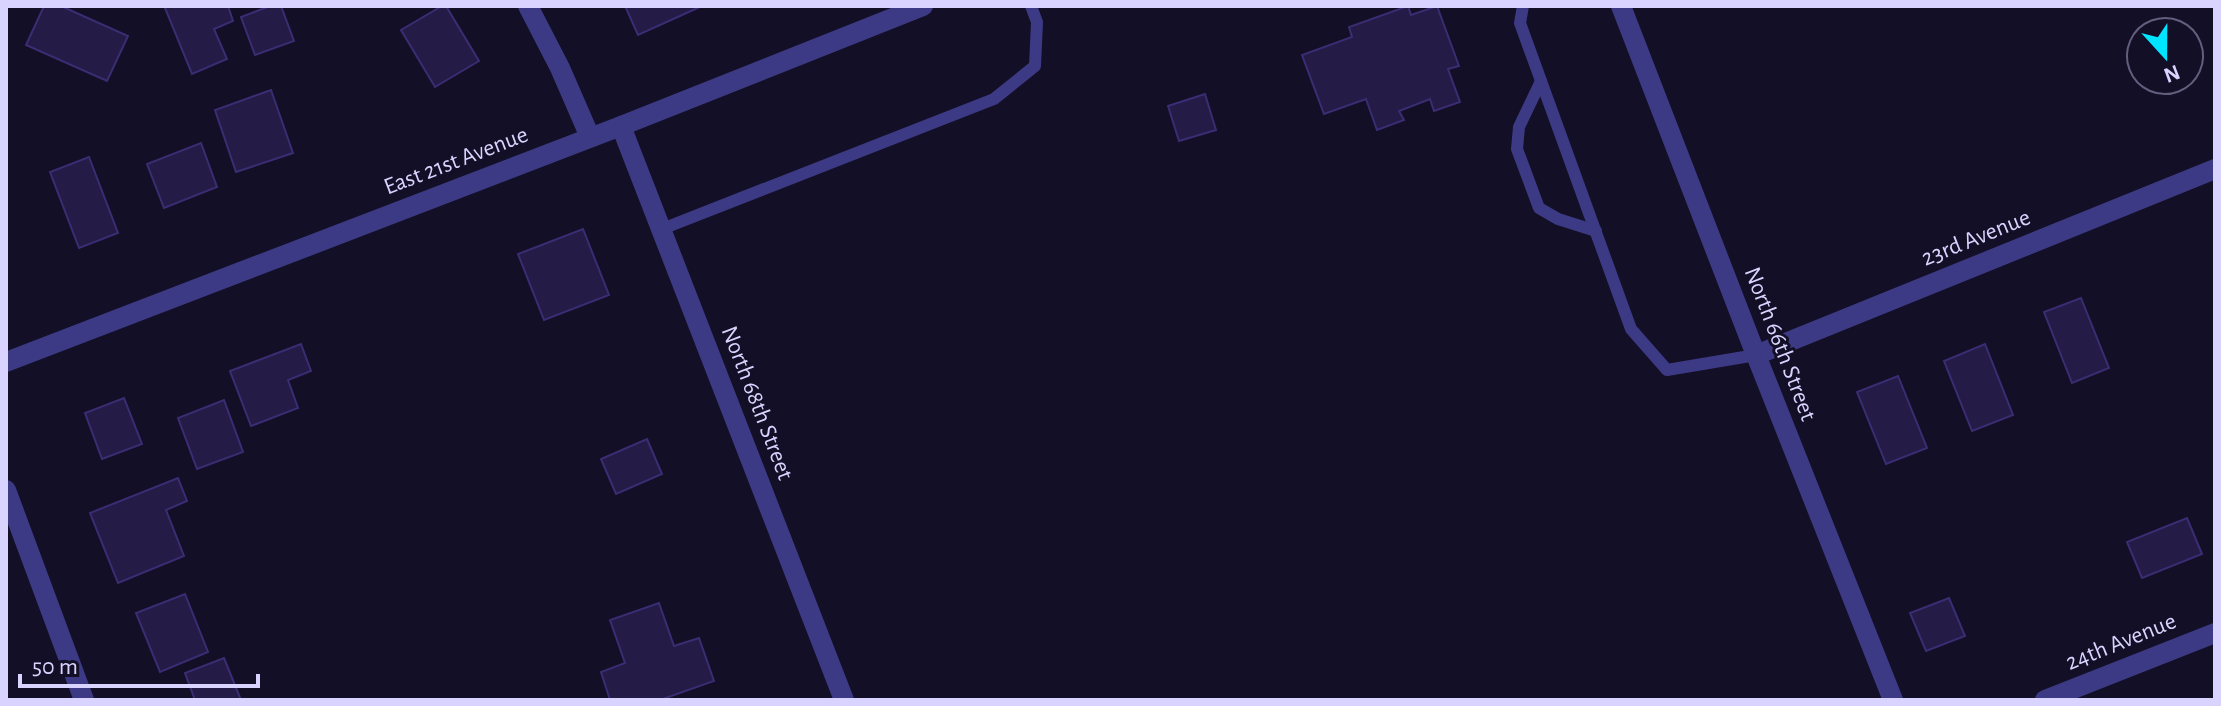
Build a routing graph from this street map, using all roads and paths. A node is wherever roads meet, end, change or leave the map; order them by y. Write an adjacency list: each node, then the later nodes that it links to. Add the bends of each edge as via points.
1 (528, 6): 8 (street)
2 (923, 6): 7 (street, East 21st Avenue)
3 (1031, 6): 10 (lane, via 1037,22 1035,66 994,99)
4 (1523, 6): 6 (lane, via 1520,23)
5 (1621, 6): 12 (street, North 66th Street)
6 (1541, 81): 11 (lane); 11 (lane, via 1519,127 1517,149 1539,208)
7 (621, 126): 8 (street, East 21st Avenue); 10 (street, North 68th Street)
8 (590, 137): 13 (street, East 21st Avenue)
9 (2215, 169): 12 (street, 23rd Avenue)
10 (662, 229): 17 (street, North 68th Street)
11 (1596, 231): 12 (lane, via 1631,329 1667,370)
12 (1756, 355): 18 (street, North 66th Street)
13 (6, 362)
14 (6, 490): 16 (street)
15 (2215, 633): 19 (street, 24th Avenue)
16 (84, 700)
17 (844, 700)
18 (1893, 700)
19 (2045, 700)

